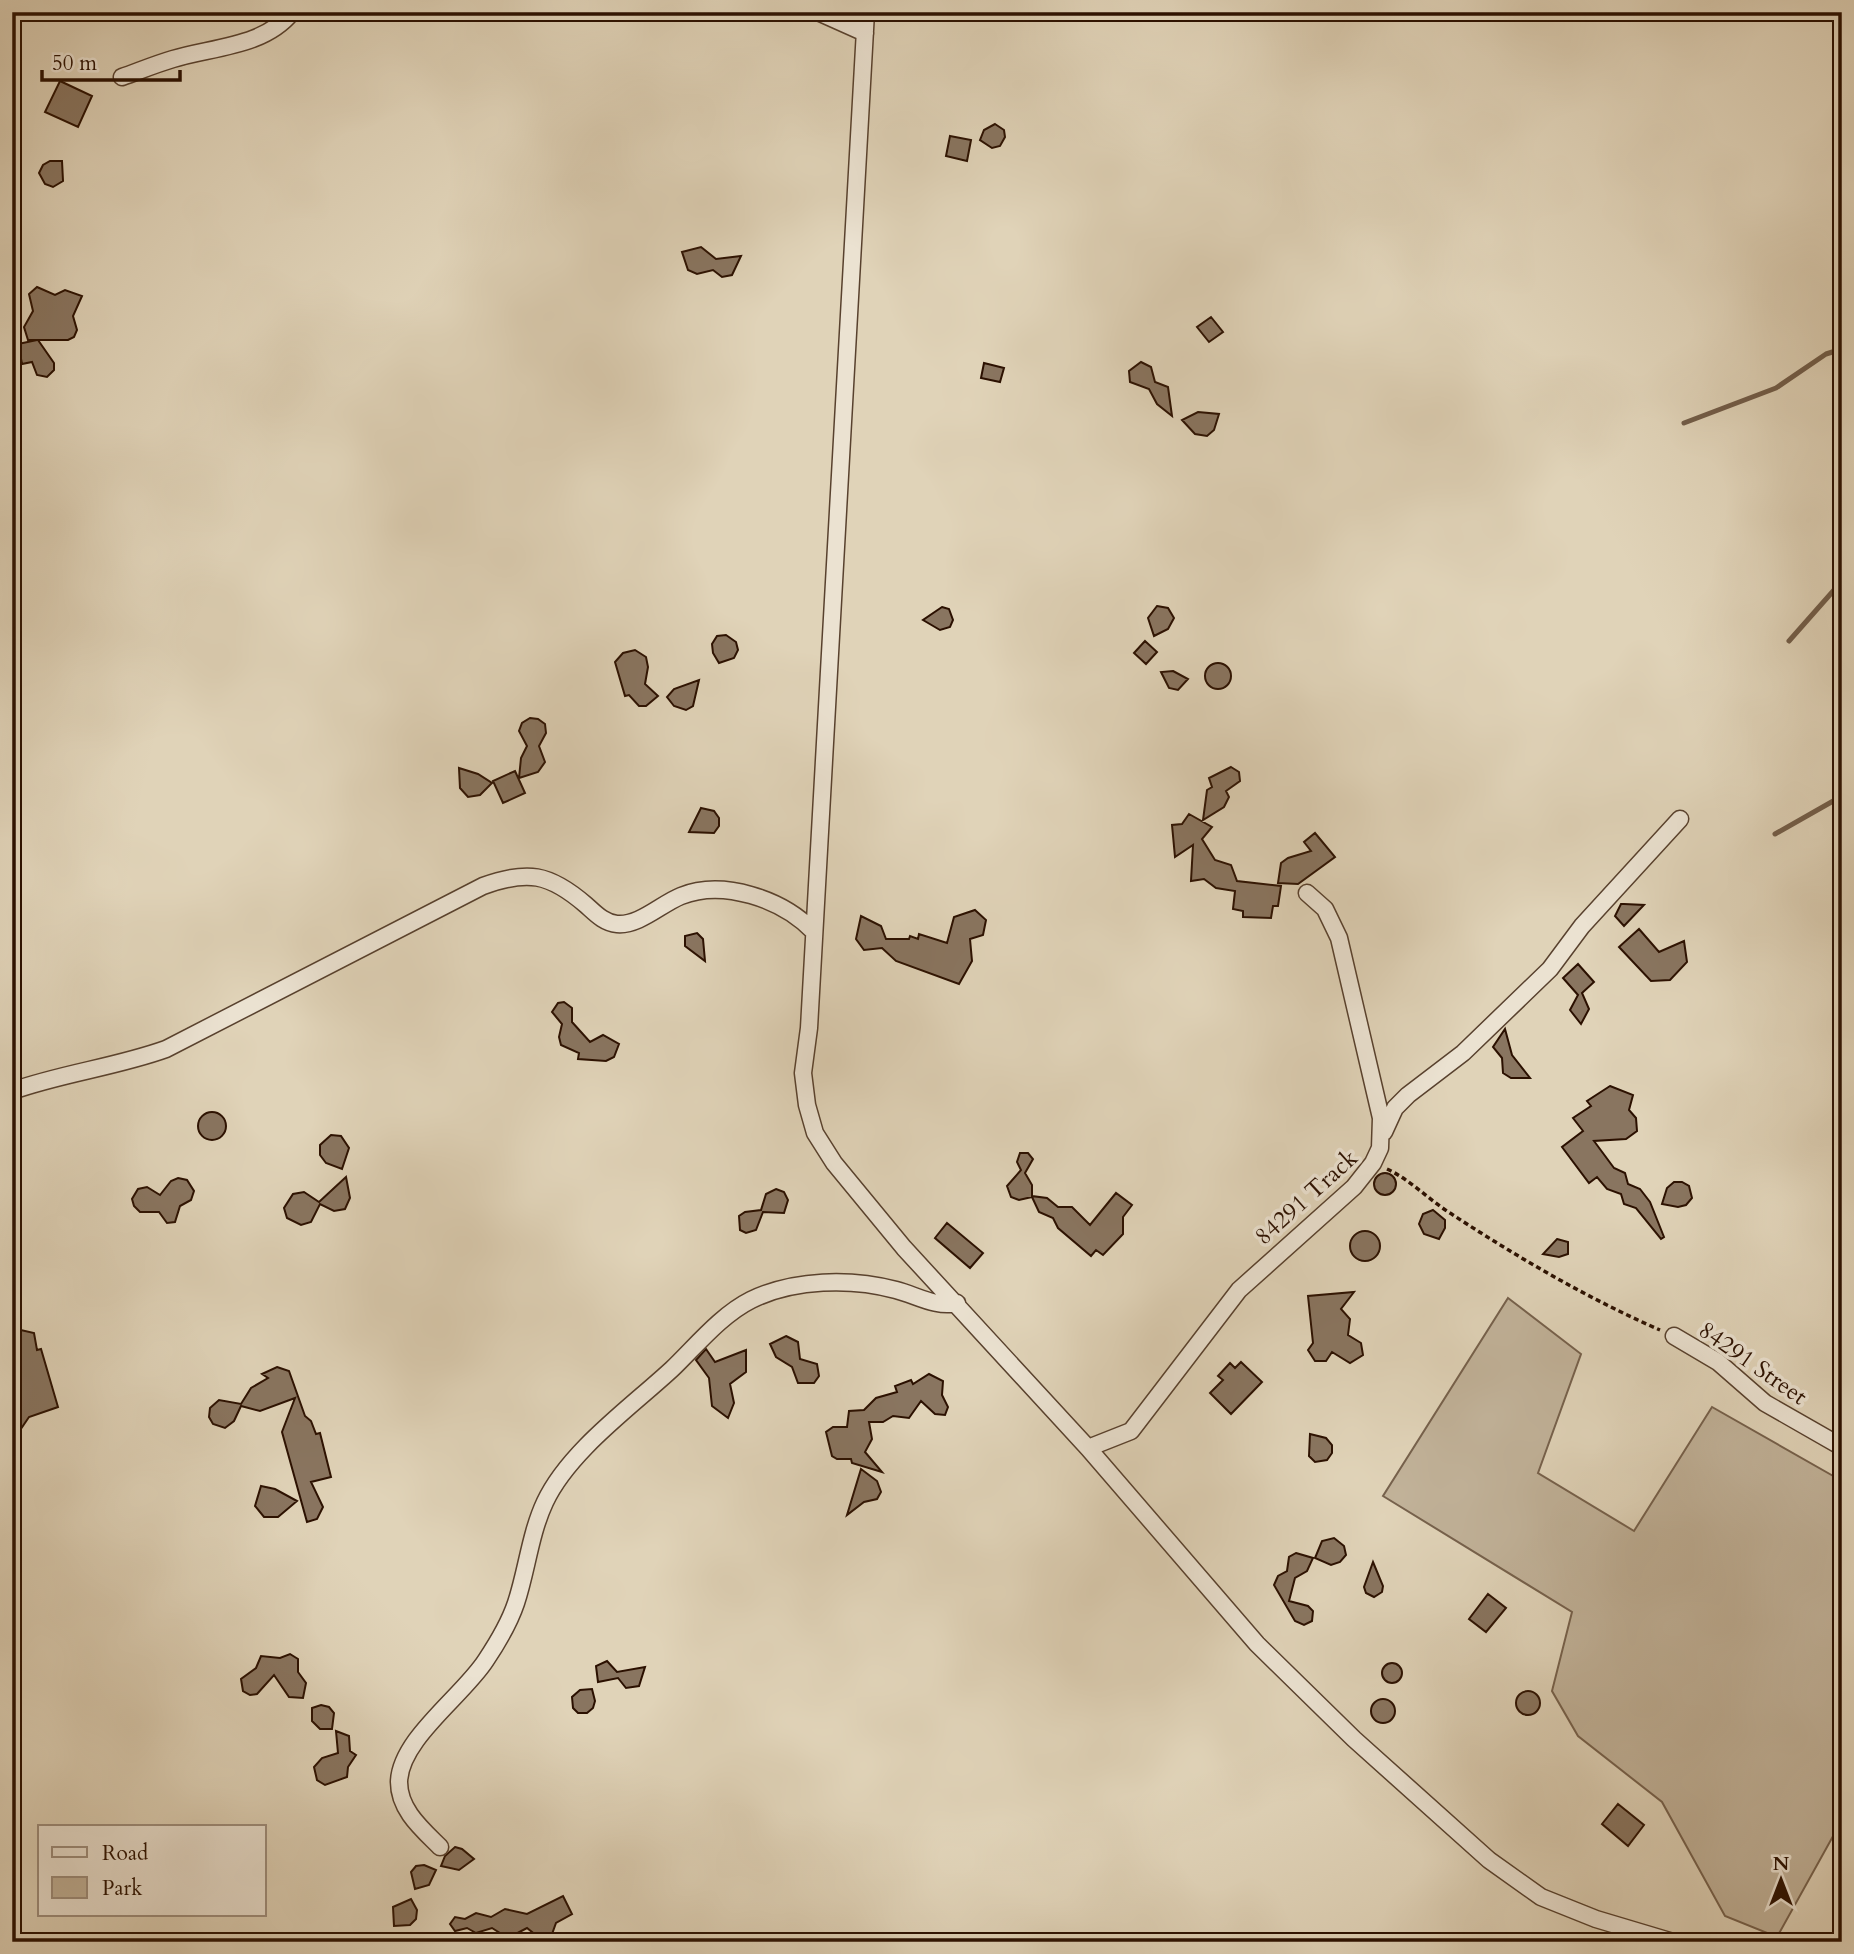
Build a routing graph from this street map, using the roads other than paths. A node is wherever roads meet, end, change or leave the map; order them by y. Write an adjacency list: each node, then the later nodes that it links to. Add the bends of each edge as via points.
1 (292, 12): 5 (street, via 283,23 255,38 174,58)
2 (818, 12): 4 (street)
3 (866, 12): 4 (street)
4 (865, 33): 8 (street)
5 (122, 77)
6 (1680, 819): 10 (street, via 1523,997 1463,1053 1408,1094 1395,1108)
7 (1307, 892): 10 (street, via 1325,909 1339,938)
8 (813, 931): 9 (street, via 784,910 719,888 680,897 619,925 607,922 556,884 530,874 508,877 166,1049 125,1064 79,1071); 11 (street, via 803,1073 815,1133 867,1205)
9 (12, 1091)
10 (1383, 1134): 14 (street, 84291 Track, via 1373,1163 1324,1216 1239,1290 1131,1431)
11 (957, 1303): 14 (street); 15 (street, via 945,1306 877,1285 778,1289 750,1300 719,1323 585,1449 561,1475 545,1503 504,1631 465,1688 413,1744 401,1765 402,1801)
12 (1674, 1336): 13 (street, 84291 Street, via 1718,1362 1765,1403)
13 (1842, 1447)
14 (1088, 1448): 16 (street, via 1257,1644 1489,1860 1541,1897)
15 (440, 1847)
16 (1673, 1942)

